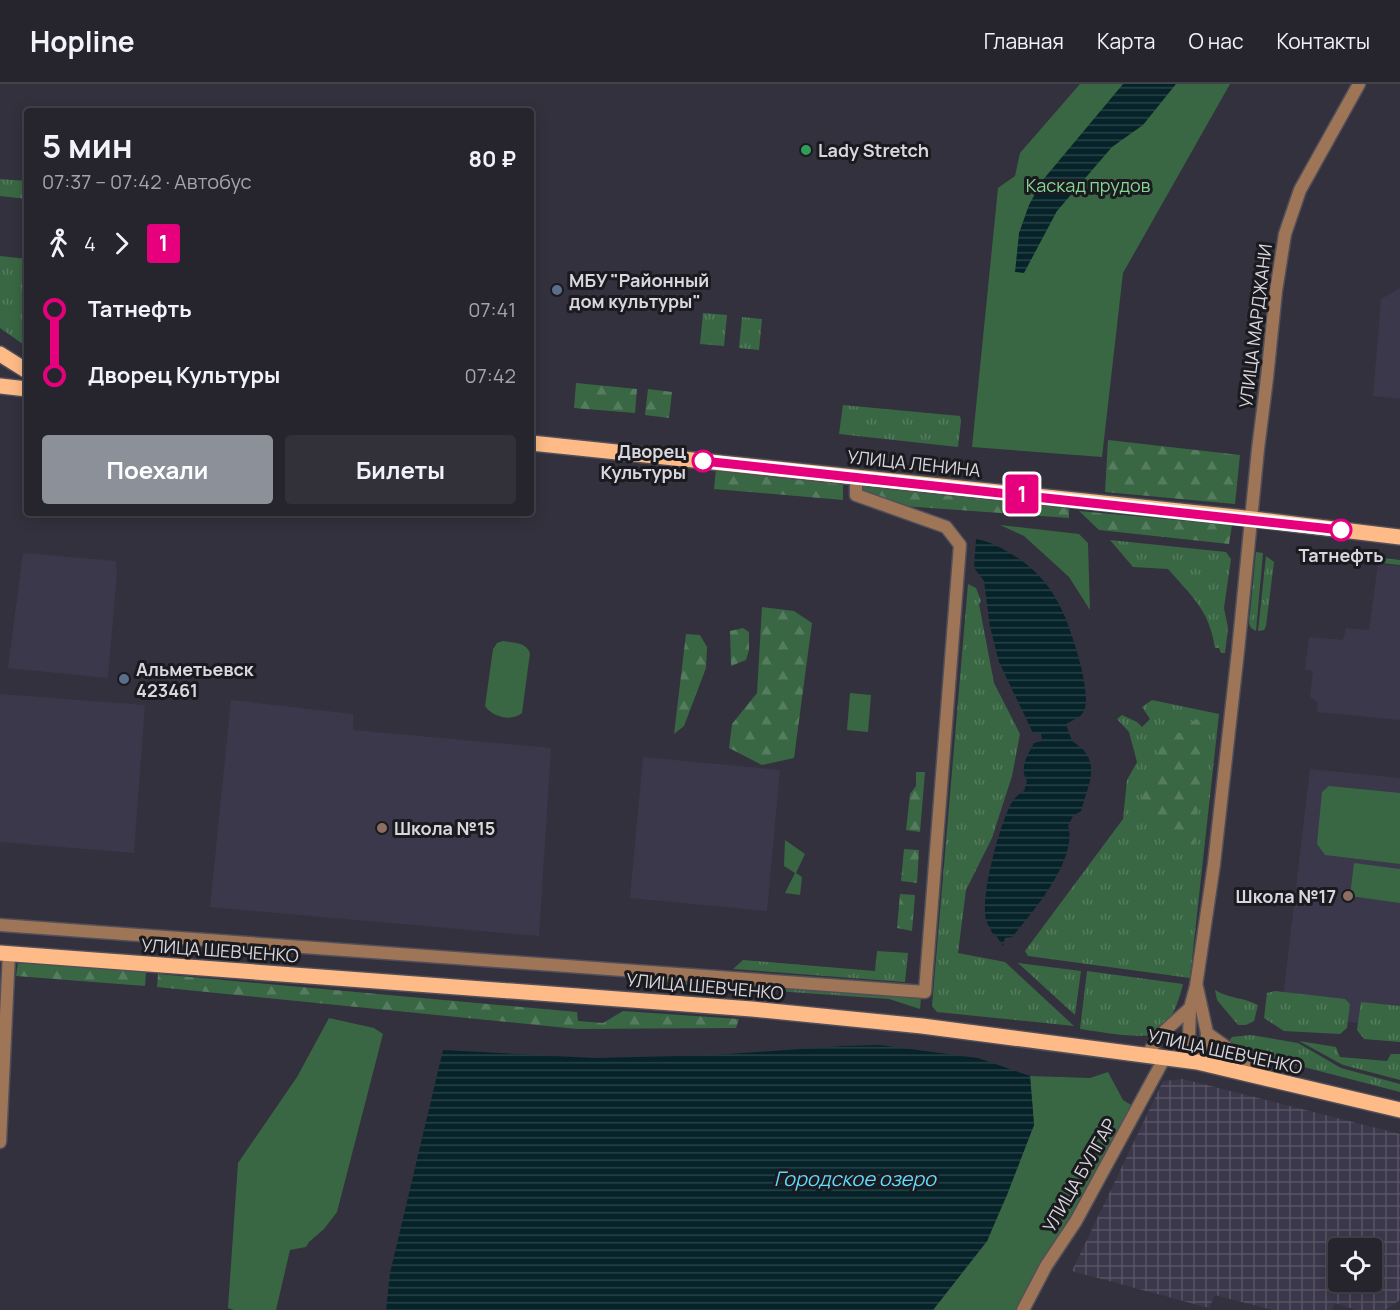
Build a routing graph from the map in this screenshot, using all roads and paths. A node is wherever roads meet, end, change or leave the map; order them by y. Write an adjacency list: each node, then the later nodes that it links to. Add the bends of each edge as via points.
1 (1359, 84): 8 (street, УЛИЦА МАРДЖАНИ, via 1300,190 1285,234 1275,291)
2 (0, 354): 3 (main road)
3 (24, 369)
4 (0, 386): 5 (main road)
5 (24, 389)
6 (534, 443): 7 (main road, УЛИЦА ЛЕНИНА)
7 (856, 477): 8 (main road, УЛИЦА ЛЕНИНА); 10 (street, via 855,495 946,527 960,545 925,992)
8 (1251, 519): 9 (main road, УЛИЦА ЛЕНИНА); 12 (street, УЛИЦА МАРДЖАНИ, via 1215,864)
9 (1400, 537)
10 (0, 925)
11 (5, 953): 15 (main road, УЛИЦА ШЕВЧЕНКО, via 752,1009); 20 (street)
12 (1196, 986): 13 (street, УЛИЦА МАРДЖАНИ); 14 (street)
13 (1190, 1008): 15 (street, via 1158,1037); 17 (street, УЛИЦА МАРДЖАНИ, via 1189,1037)
14 (1208, 1033): 17 (street, via 1206,1047); 18 (street)
15 (1148, 1054): 16 (main road, УЛИЦА ШЕВЧЕНКО)
16 (1165, 1056): 17 (main road, УЛИЦА ШЕВЧЕНКО); 21 (street, УЛИЦА БУЛГАР)
17 (1197, 1062): 18 (main road, УЛИЦА ШЕВЧЕНКО)
18 (1272, 1080): 19 (main road, УЛИЦА ШЕВЧЕНКО)
19 (1400, 1110)
20 (0, 1142)
21 (1023, 1310)

